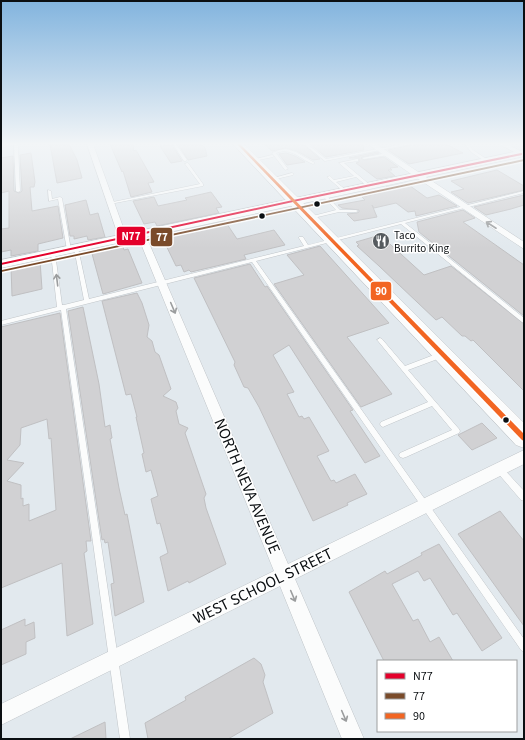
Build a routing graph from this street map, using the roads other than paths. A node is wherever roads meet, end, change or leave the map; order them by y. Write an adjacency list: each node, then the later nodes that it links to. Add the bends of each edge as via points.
1 (17, 179): 14 (lane)
2 (102, 179): 18 (street)
3 (198, 179): 18 (lane, via 202,185)
4 (272, 179): 17 (main road)
5 (331, 179): 10 (lane)
6 (345, 179): 10 (lane)
7 (360, 179): 11 (lane)
8 (400, 179): 11 (main road)
9 (422, 179): 19 (street)
10 (334, 181): 12 (lane)
11 (368, 185): 12 (main road)
12 (344, 190): 16 (main road)
13 (49, 191): 30 (lane, via 50,200 60,198)
14 (18, 192)
15 (523, 193): 19 (lane)
16 (323, 194): 17 (main road); 20 (lane)
17 (293, 201): 22 (main road); 24 (main road)
18 (110, 202): 25 (street)
19 (464, 207): 23 (lane); 29 (street, one-way to 19)
20 (339, 211): 21 (lane); 22 (lane)
21 (356, 211)
22 (310, 218): 27 (main road)
23 (401, 222): 27 (lane); 37 (lane)
24 (142, 234): 25 (main road); 34 (street, NORTH NEVA AVENUE)
25 (122, 238): 30 (main road)
26 (301, 238): 28 (lane)
27 (331, 240): 28 (lane); 40 (main road)
28 (307, 246): 32 (lane)
29 (524, 246)
30 (72, 249): 31 (main road); 35 (lane)
31 (53, 253): 33 (main road); 36 (lane, one-way to 31)
32 (253, 259): 34 (lane); 49 (lane)
33 (1, 264)
34 (162, 282): 35 (lane); 50 (street, NORTH NEVA AVENUE, one-way to 50)
35 (86, 302): 36 (lane)
36 (62, 307): 38 (lane); 52 (lane)
37 (524, 321)
38 (1, 323)
39 (380, 340): 41 (lane)
40 (442, 354): 41 (lane); 44 (main road)
41 (404, 369): 42 (lane)
42 (433, 403): 43 (lane); 45 (lane, via 457,431)
43 (383, 424)
44 (524, 438)
45 (403, 455)
46 (524, 457): 47 (street, WEST SCHOOL STREET)
47 (499, 469): 48 (lane); 49 (street, WEST SCHOOL STREET)
48 (524, 497)
49 (425, 505): 50 (street, WEST SCHOOL STREET); 51 (lane)
50 (284, 575): 52 (street, WEST SCHOOL STREET); 55 (street, NORTH NEVA AVENUE, one-way to 55)
51 (524, 647)
52 (114, 660): 53 (street, WEST SCHOOL STREET); 54 (lane)
53 (1, 716)
54 (125, 739)
55 (353, 739)

